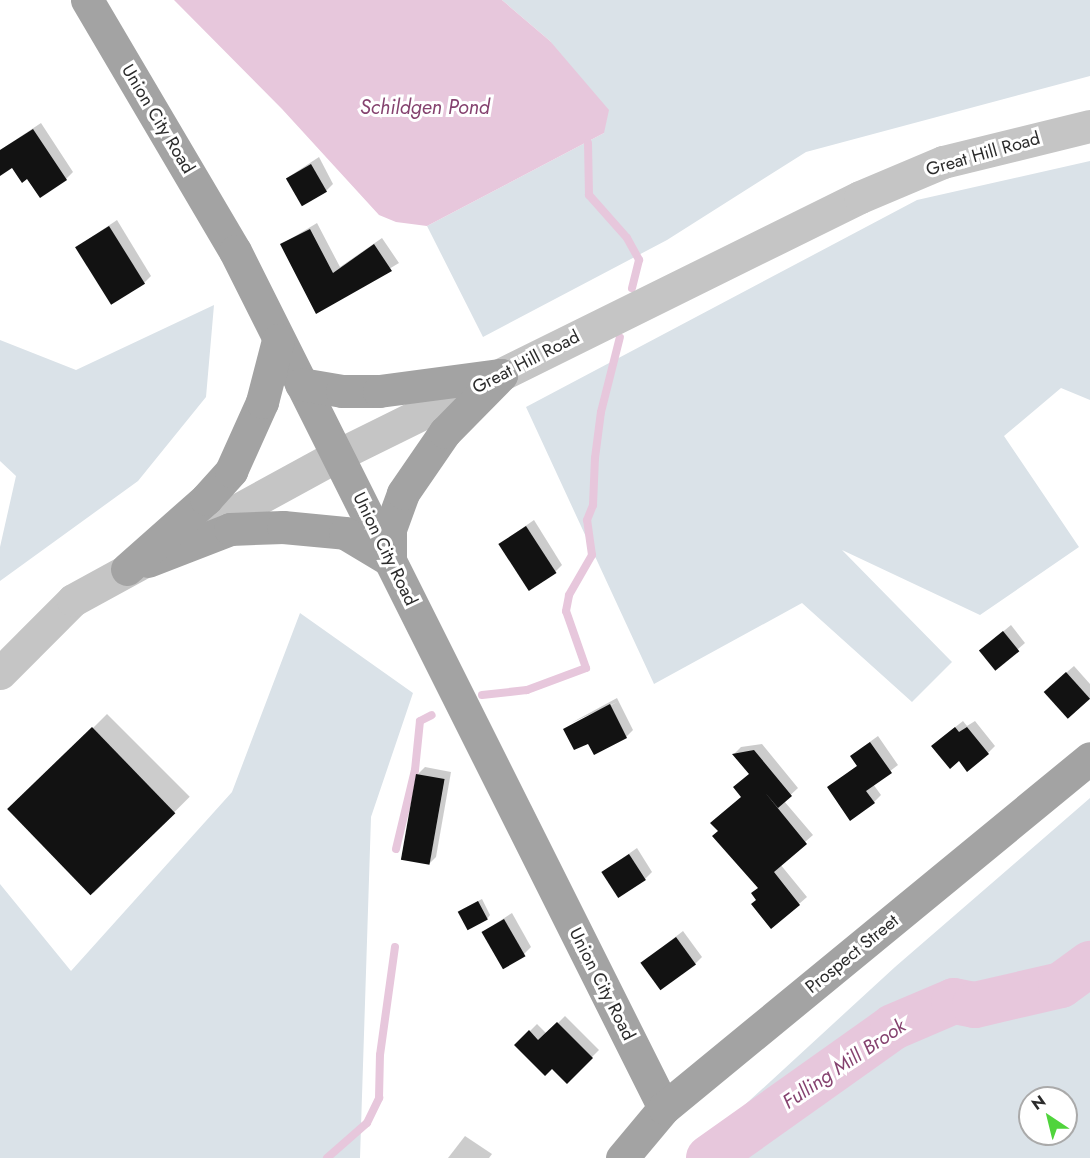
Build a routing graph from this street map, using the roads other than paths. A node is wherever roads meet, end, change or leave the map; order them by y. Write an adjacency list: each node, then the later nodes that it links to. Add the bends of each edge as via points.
1 (87, 0): 3 (main road, Union City Road, via 210,206)
2 (1090, 126): 4 (street, Great Hill Road, via 943,162 860,197)
3 (278, 340): 5 (main road, Union City Road); 8 (main road, via 262,402 231,471 207,499)
4 (501, 375): 5 (main road, via 379,391 342,391); 6 (street, Great Hill Road); 7 (main road, via 445,432 403,493 390,529)
5 (301, 384): 6 (main road, Union City Road)
6 (338, 455): 7 (main road, Union City Road); 8 (street, Great Hill Road)
7 (390, 560): 8 (main road, via 345,533 283,527 230,528); 11 (main road, Union City Road)
8 (127, 569): 9 (street, Great Hill Road, via 73,600)
9 (0, 673)
10 (1090, 758): 11 (main road, Prospect Street)
11 (664, 1108): 12 (main road, Prospect Street)
12 (622, 1158)

